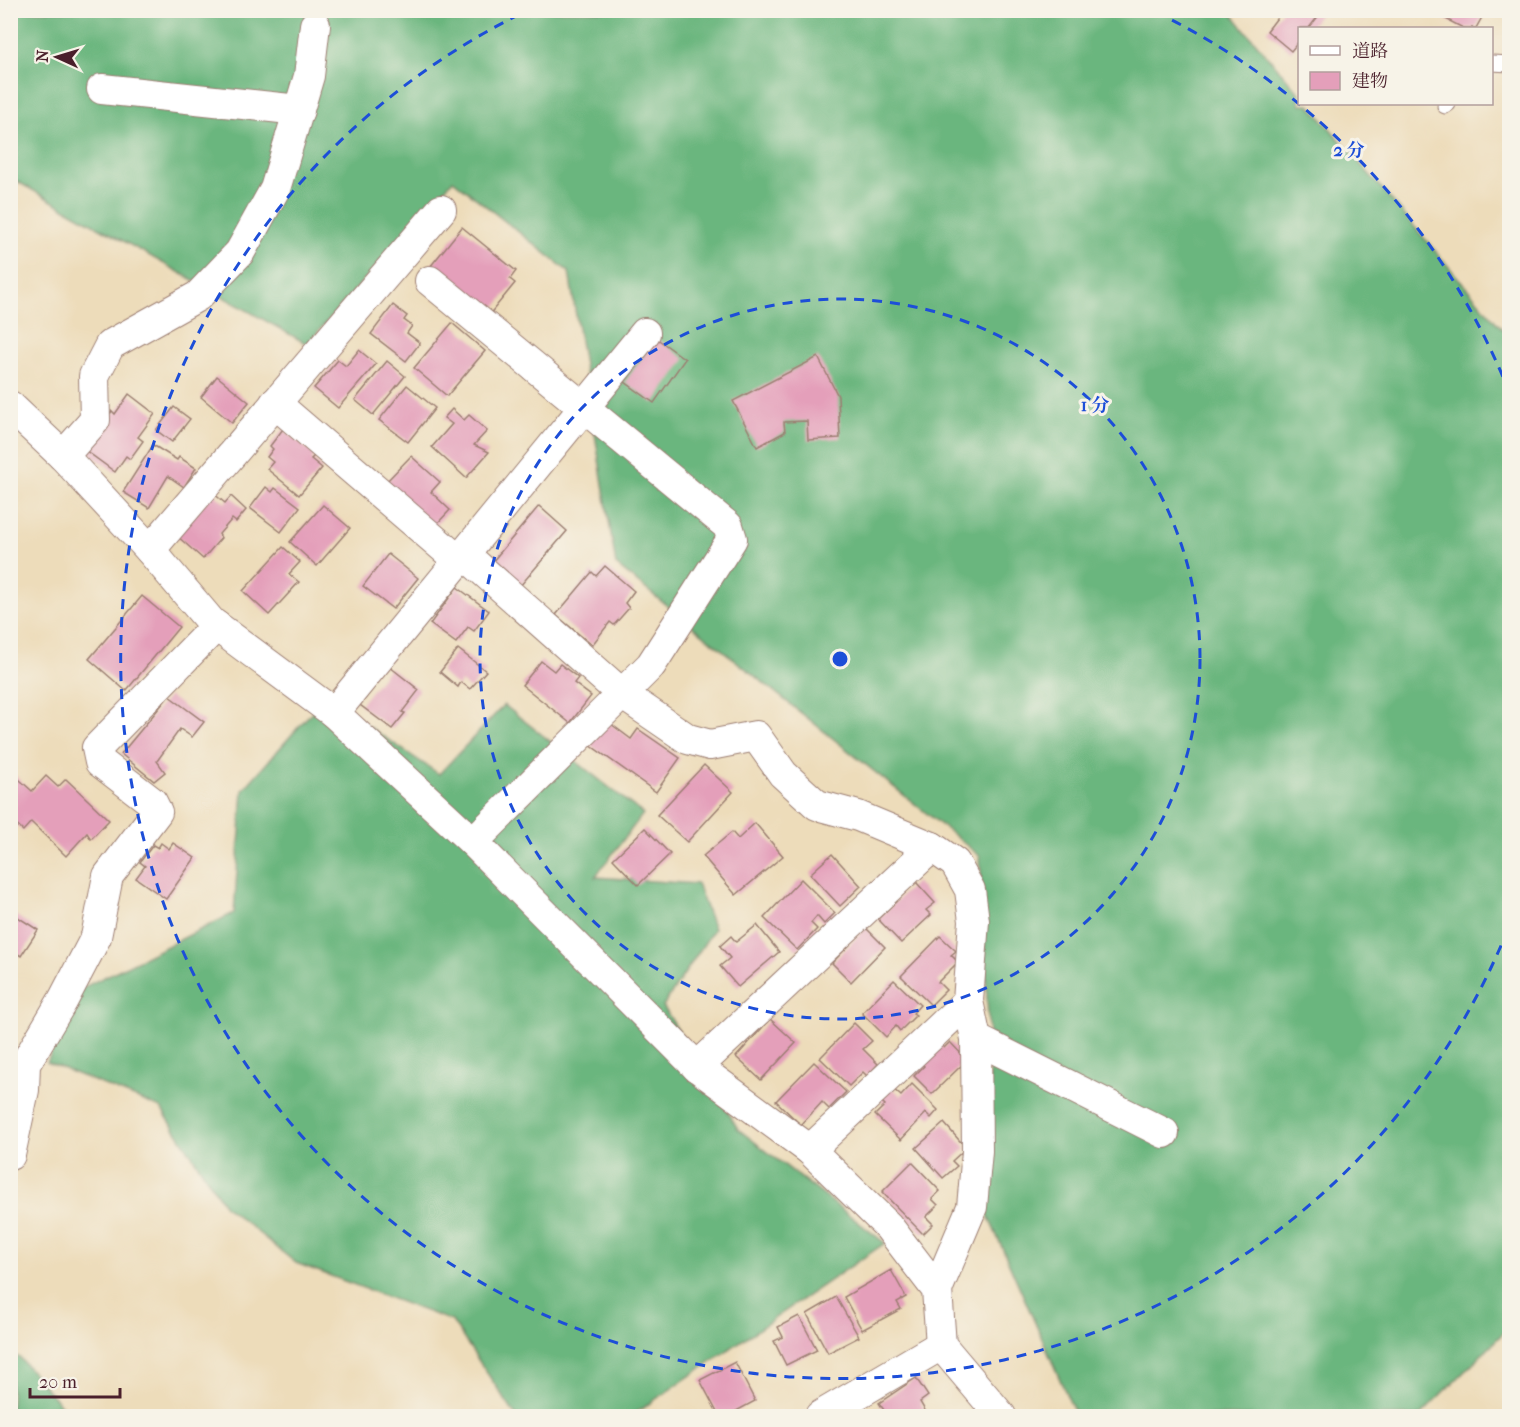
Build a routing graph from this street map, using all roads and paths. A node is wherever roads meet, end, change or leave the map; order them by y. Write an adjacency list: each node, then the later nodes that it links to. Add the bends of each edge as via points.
1 (315, 25): 5 (street, via 309,76)
2 (1493, 63): 3 (lane)
3 (1509, 64)
4 (102, 89): 5 (street)
5 (299, 110): 12 (street, via 275,189 240,252 198,296 110,345 94,376 95,420)
6 (441, 210): 9 (street)
7 (430, 281): 11 (street)
8 (645, 333): 11 (street)
9 (275, 403): 13 (street); 14 (street)
10 (10, 406): 12 (street)
11 (584, 408): 14 (street); 16 (street, via 728,526 732,539 651,665)
12 (63, 456): 13 (street)
13 (150, 550): 15 (street)
14 (461, 557): 16 (street); 17 (street)
15 (216, 626): 17 (street); 25 (street, via 98,748 100,762 152,802 157,812 108,876 96,938 25,1064 24,1090)
16 (622, 694): 18 (street); 19 (street, via 688,739 710,745 756,736 783,774 817,805 858,816)
17 (334, 713): 18 (street)
18 (473, 842): 22 (street)
19 (932, 847): 20 (street, via 955,863 970,890 974,921); 22 (street)
20 (968, 1001): 21 (street); 24 (street)
21 (976, 1039): 23 (street); 26 (street, via 977,1151 972,1207)
22 (697, 1067): 24 (street)
23 (1164, 1133)
24 (810, 1150): 26 (street, via 888,1226)
25 (10, 1155)
26 (937, 1290): 27 (street)
27 (941, 1345): 28 (street); 29 (street)
28 (820, 1416)
29 (1001, 1416)

